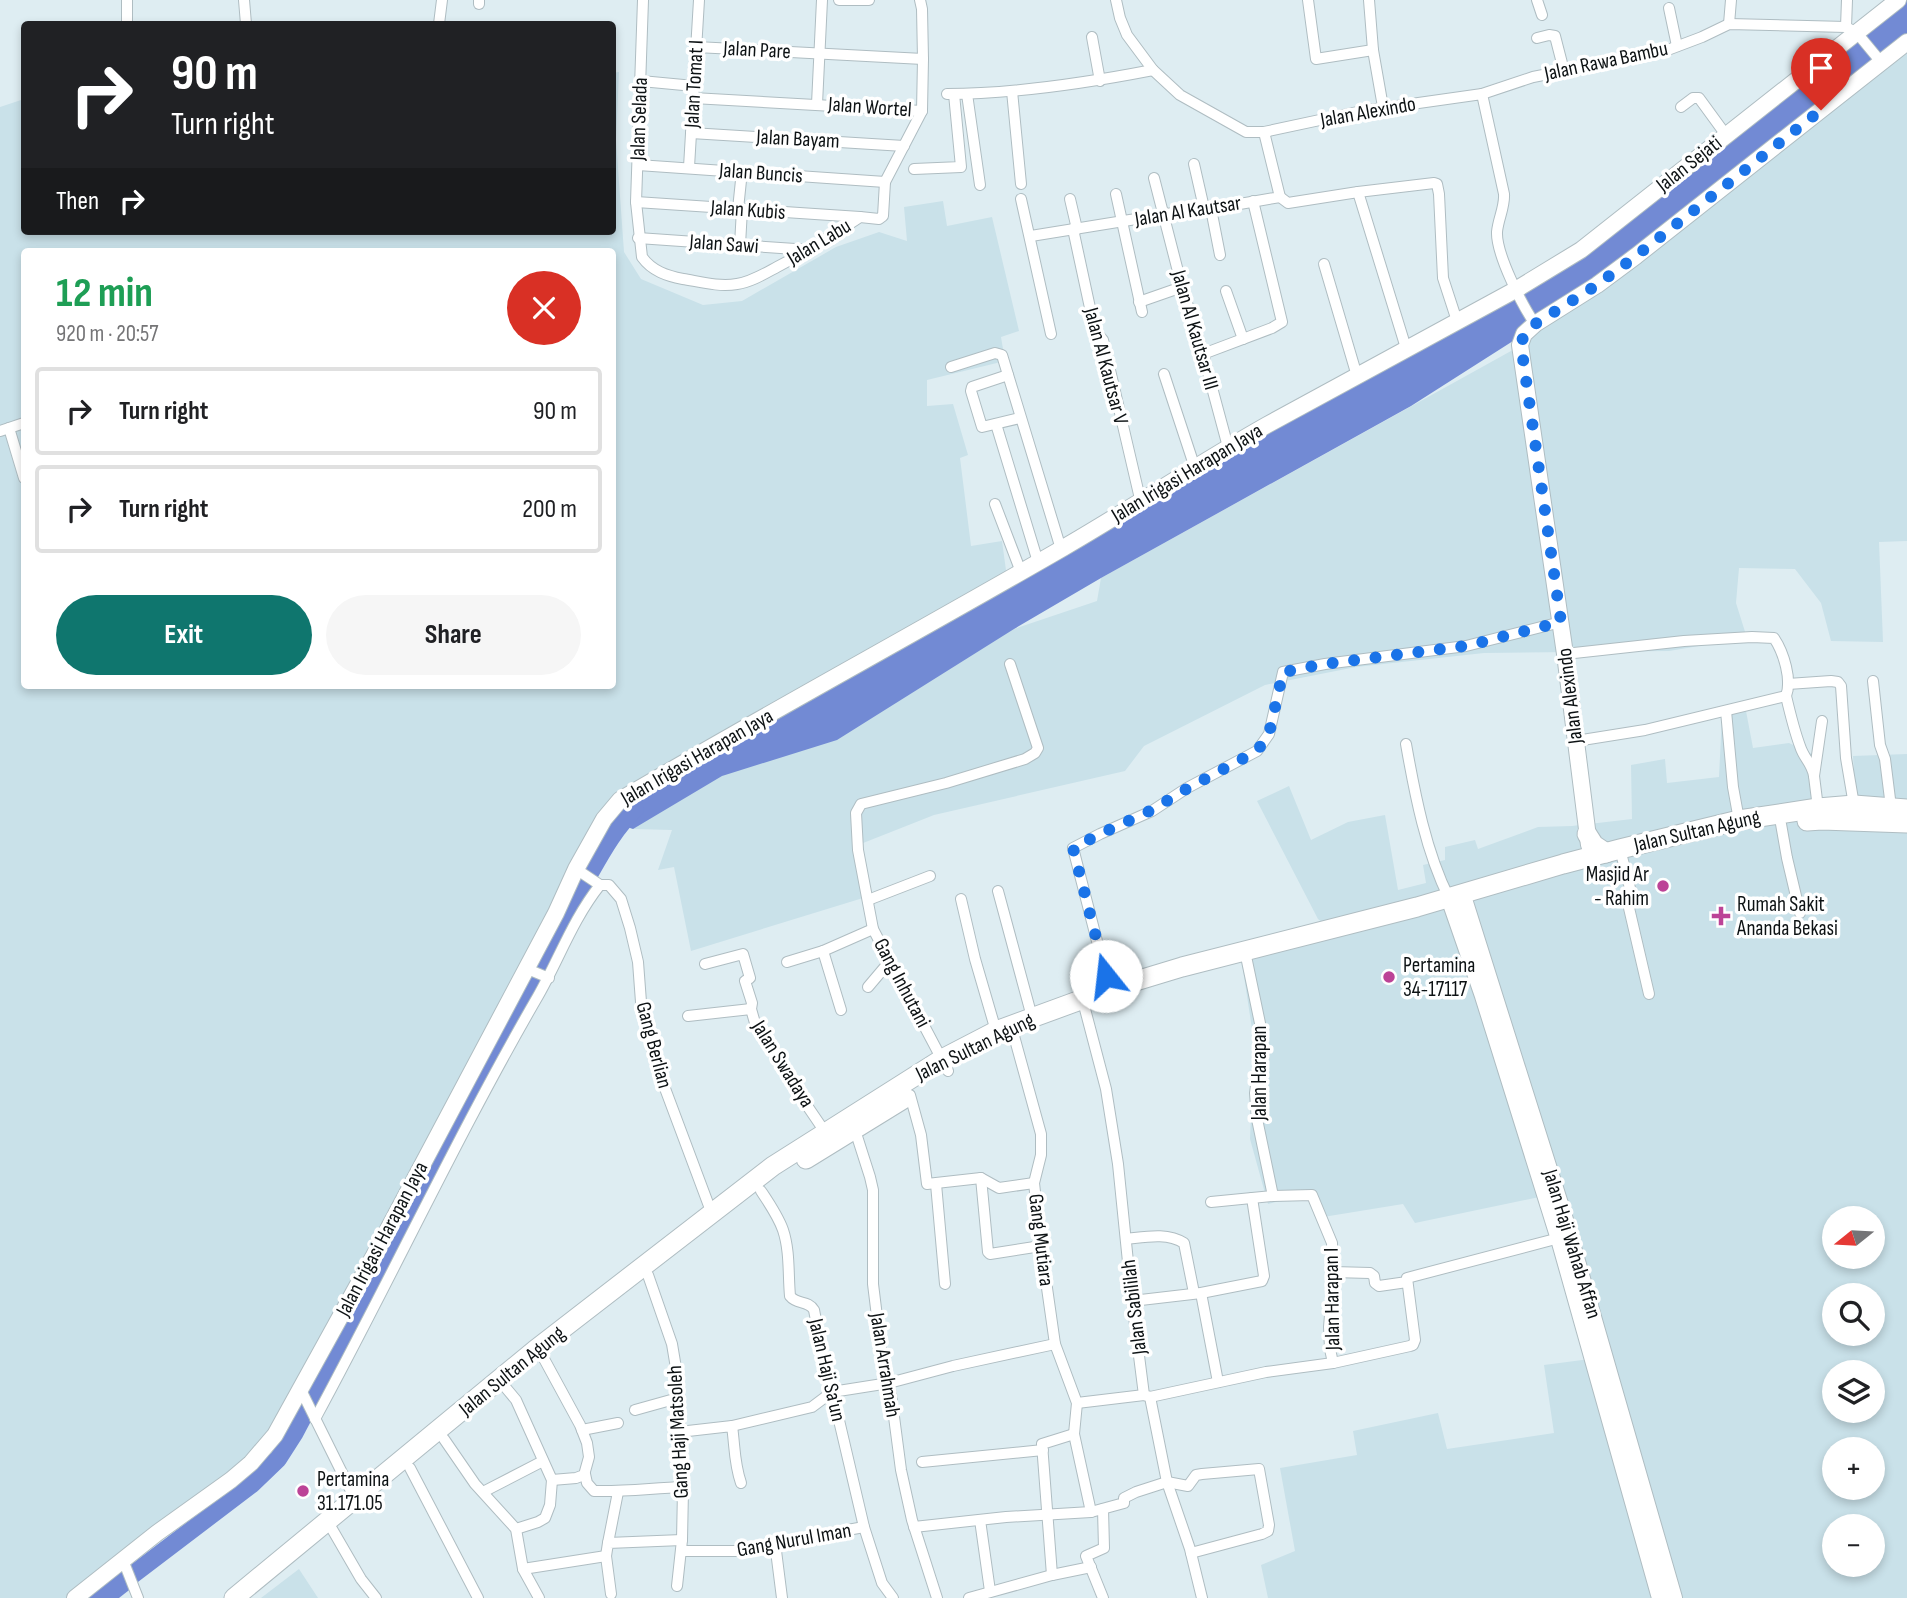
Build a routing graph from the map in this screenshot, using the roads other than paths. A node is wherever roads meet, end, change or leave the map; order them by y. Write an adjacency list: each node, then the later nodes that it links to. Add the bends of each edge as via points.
1 (127, 0): 19 (street)
2 (244, 0): 20 (street)
3 (442, 0): 21 (street)
4 (643, 0): 36 (street, Jalan Selada)
5 (699, 0): 28 (street, Jalan Tomat I)
6 (822, 0): 30 (street, Jalan Pare)
7 (839, 0): 8 (street)
8 (869, 0)
9 (920, 0): 31 (street, Jalan Labu)
10 (1116, 0): 33 (street, Jalan Alexindo, via 1127,35)
11 (1308, 0): 29 (street, via 1316,59)
12 (1369, 0): 29 (street)
13 (1537, 0): 18 (street)
14 (1731, 0): 22 (street)
15 (1847, 0): 23 (street)
16 (1898, 0): 23 (street, Jalan Sejati)
17 (1669, 8): 27 (street)
18 (1542, 15)
19 (127, 21)
20 (246, 21)
21 (439, 21)
22 (1728, 24): 23 (street); 27 (street, Jalan Rawa Bambu)
23 (1855, 33): 32 (street); 47 (street, Jalan Sejati)
24 (1093, 37): 35 (street)
25 (1537, 38): 34 (street, via 1555,36)
26 (1907, 42): 32 (street)
27 (1677, 46): 34 (street, Jalan Rawa Bambu)
28 (696, 47): 30 (street, Jalan Pare); 38 (street, Jalan Tomat I)
29 (1373, 50): 42 (street)
30 (818, 53): 31 (street, Jalan Pare); 41 (street, Jalan Wortel)
31 (923, 59): 44 (street, Jalan Labu)
32 (1878, 59): 80 (street, via 1636,256 1597,285)
33 (1153, 70): 35 (street); 45 (street, Jalan Alexindo, via 1180,95 1244,131)
34 (1564, 71): 40 (street, Jalan Rawa Bambu)
35 (1100, 80): 37 (street)
36 (641, 81): 38 (street, Jalan Wortel); 50 (street, Jalan Selada)
37 (1012, 91): 39 (street); 56 (street)
38 (693, 92): 41 (street, Jalan Wortel); 46 (street, Jalan Tomat I)
39 (967, 94): 52 (street, via 950,94 961,167); 57 (street)
40 (1482, 94): 42 (street, Jalan Alexindo); 79 (street, via 1504,194 1499,245)
41 (817, 104): 44 (street, Jalan Wortel)
42 (1383, 107): 45 (street, Jalan Alexindo)
43 (1681, 107): 47 (street, via 1699,98)
44 (922, 111): 48 (street, Jalan Labu)
45 (1264, 132): 60 (street)
46 (691, 133): 48 (street, Jalan Bayam); 51 (street, Jalan Tomat I)
47 (1726, 135): 79 (street, Jalan Sejati, via 1584,248)
48 (904, 146): 55 (street, Jalan Labu)
49 (1194, 164): 66 (street)
50 (638, 165): 51 (street, Jalan Buncis); 64 (street, Jalan Selada)
51 (689, 167): 53 (street, Jalan Buncis)
52 (914, 169)
53 (742, 171): 55 (street, Jalan Buncis); 65 (street)
54 (1154, 177): 67 (street, Jalan Al Kautsar III)
55 (885, 182): 68 (street, Jalan Labu, via 883,216)
56 (1021, 184)
57 (980, 185)
58 (1358, 192): 60 (street, Jalan Al Kautsar, via 1288,202); 81 (street, Jalan Al Kautsar, via 1437,184 1442,271); 84 (street)
59 (1116, 194): 69 (street)
60 (1280, 197): 63 (street, Jalan Al Kautsar)
61 (1021, 199): 71 (street)
62 (1070, 199): 70 (street, Jalan Al Kautsar V)
63 (1253, 201): 66 (street, Jalan Al Kautsar); 83 (street, via 1282,322)
64 (636, 202): 65 (street, Jalan Kubis); 72 (street, Jalan Selada)
65 (740, 209): 68 (street, Jalan Kubis); 73 (street)
66 (1208, 209): 67 (street, Jalan Al Kautsar); 75 (street)
67 (1162, 214): 69 (street, Jalan Al Kautsar); 77 (street, Jalan Al Kautsar III)
68 (860, 217): 74 (street, Jalan Labu)
69 (1122, 222): 70 (street, Jalan Al Kautsar); 77 (street, via 1141,307)
70 (1075, 229): 71 (street, Jalan Al Kautsar); 97 (street, Jalan Al Kautsar V, via 1095,331 1103,340)
71 (1031, 236): 82 (street)
72 (638, 238): 73 (street, Jalan Sawi); 74 (street, Jalan Labu, via 642,257 656,271 711,284 749,281)
73 (740, 245): 74 (street, Jalan Sawi)
74 (810, 250)
75 (1220, 255)
76 (1324, 264): 89 (street)
77 (1182, 287): 85 (street, Jalan Al Kautsar III)
78 (1226, 291): 83 (street)
79 (1518, 293): 80 (street); 81 (street, Jalan Irigasi Harapan Jaya)
80 (1531, 318): 102 (street, Jalan Alexindo, via 1521,345)
81 (1457, 321): 84 (street, Jalan Irigasi Harapan Jaya)
82 (1051, 334)
83 (1243, 340): 85 (street)
84 (1406, 348): 89 (street, Jalan Irigasi Harapan Jaya)
85 (1203, 354): 94 (street, Jalan Al Kautsar III)
86 (951, 367): 88 (street, via 999,354)
87 (1164, 374): 95 (street)
88 (1008, 375): 90 (street); 91 (street, via 971,389 982,427)
89 (1357, 376): 94 (street, Jalan Irigasi Harapan Jaya)
90 (1020, 418): 91 (street); 99 (street)
91 (996, 424): 100 (street)
92 (21, 425): 93 (street)
93 (4, 430): 96 (street)
94 (1228, 447): 95 (street, Jalan Irigasi Harapan Jaya)
95 (1195, 468): 97 (street, Jalan Irigasi Harapan Jaya)
96 (21, 471)
97 (1141, 503): 99 (street, Jalan Irigasi Harapan Jaya)
98 (995, 505): 101 (street)
99 (1061, 549): 100 (street, Jalan Irigasi Harapan Jaya)
100 (1038, 562): 101 (street, Jalan Irigasi Harapan Jaya)
101 (1021, 572): 121 (street, Jalan Irigasi Harapan Jaya, via 620,800 604,819)
102 (1561, 622): 103 (street, Jalan Alexindo); 138 (street, via 1466,646 1283,672 1269,734 1257,751 1152,810 1075,846 1073,853 1106,976)
103 (1565, 654): 106 (street, via 1684,641 1773,638); 110 (street, Jalan Alexindo)
104 (1010, 664): 126 (street, Gang Inhutani, via 1038,748 1035,753 946,783 861,804 856,813 858,850)
105 (1873, 681): 115 (street, via 1880,745)
106 (1788, 684): 107 (street); 113 (street, via 1831,681 1841,686)
107 (1786, 696): 108 (street); 112 (street)
108 (1726, 711): 110 (street); 116 (street)
109 (1822, 721): 112 (street)
110 (1576, 741): 119 (street, Jalan Alexindo)
111 (1406, 744): 127 (street, via 1436,872)
112 (1814, 776): 114 (street)
113 (1854, 805): 114 (highway, Jalan Sultan Agung); 115 (highway, Jalan Sultan Agung)
114 (1818, 808): 116 (highway, Jalan Sultan Agung)
115 (1899, 808)
116 (1739, 820): 120 (highway, Jalan Sultan Agung)
117 (1907, 823): 118 (highway, Jalan Sultan Agung, via 1822,820)
118 (1781, 824): 120 (highway, Jalan Sultan Agung); 128 (street)
119 (1587, 834): 120 (highway)
120 (1602, 858): 127 (highway, Jalan Sultan Agung); 139 (street, via 1633,900 1629,908)
121 (578, 871): 123 (street); 135 (street, Jalan Irigasi Harapan Jaya)
122 (930, 876): 126 (street)
123 (596, 882): 136 (street); 158 (street, Gang Berlian, via 609,885 623,904 654,1059)
124 (998, 891): 144 (street)
125 (961, 899): 145 (street, Gang Mutiara, via 975,959)
126 (868, 900): 129 (street, Gang Inhutani)
127 (1457, 901): 131 (highway, Jalan Sultan Agung); 159 (street, Jalan Haji Wahab Affan, via 1507,1034)
128 (1800, 913)
129 (873, 929): 130 (street); 132 (street, Gang Inhutani)
130 (823, 951): 133 (street); 142 (street)
131 (1245, 956): 138 (highway, Jalan Sultan Agung); 141 (highway, Jalan Sultan Agung); 155 (street, Jalan Harapan, via 1261,1028 1255,1093)
132 (890, 961): 137 (street); 146 (street, Gang Inhutani)
133 (787, 962)
134 (705, 964): 140 (street, Jalan Swadaya, via 741,953 750,978 745,981)
135 (527, 969): 136 (street); 147 (street, Jalan Irigasi Harapan Jaya)
136 (546, 977): 147 (street)
137 (868, 987)
138 (1116, 987): 144 (highway, Jalan Sultan Agung)
139 (1649, 994)
140 (751, 1009): 143 (street); 150 (street, Jalan Swadaya, via 755,1023)
141 (1085, 1009): 145 (highway, Jalan Sultan Agung); 160 (street, Jalan Sabililah, via 1106,1089)
142 (841, 1010)
143 (688, 1016)
144 (1032, 1017): 145 (highway, Jalan Sultan Agung)
145 (1005, 1034): 146 (highway, Jalan Sultan Agung); 152 (street, Gang Mutiara, via 1019,1049 1041,1134)
146 (945, 1065): 148 (highway, Jalan Sultan Agung); 150 (highway, Jalan Sultan Agung)
147 (484, 1068): 162 (street, Jalan Irigasi Harapan Jaya); 162 (street)
148 (910, 1095): 149 (highway, Jalan Sultan Agung); 153 (street, via 921,1135 926,1182)
149 (855, 1130): 154 (highway, Jalan Sultan Agung); 173 (street, Jalan Arrahmah, via 872,1185 874,1301)
150 (825, 1132): 158 (highway, Jalan Sultan Agung)
151 (981, 1178): 152 (street, via 999,1188); 153 (street); 161 (street, via 989,1253)
152 (1034, 1182): 161 (street, Gang Mutiara)
153 (936, 1184): 166 (street)
154 (761, 1191): 164 (highway, Jalan Sultan Agung); 176 (street, Jalan Haji Sa'un, via 784,1234 790,1296 814,1310)
155 (1272, 1196): 156 (street); 163 (street, Jalan Harapan I, via 1312,1195 1331,1240)
156 (1252, 1198): 157 (street); 167 (street, via 1264,1279)
157 (1211, 1202)
158 (712, 1214): 184 (highway, Jalan Sultan Agung, via 535,1350)
159 (1564, 1237): 165 (street, via 1410,1277); 234 (street, Jalan Haji Wahab Affan); 235 (street, Jalan Haji Wahab Affan)
160 (1126, 1239): 167 (street, via 1162,1236 1184,1243); 168 (street, Jalan Sabililah)
161 (1041, 1246): 169 (street, Gang Mutiara)
162 (386, 1258): 175 (street, Jalan Irigasi Harapan Jaya); 181 (street, via 356,1343)
163 (1333, 1272): 165 (street, via 1370,1273 1379,1286); 171 (street, Jalan Harapan I, via 1329,1327)
164 (648, 1275): 170 (highway, Jalan Sultan Agung); 178 (street, Gang Haji Matsoleh, via 672,1344)
165 (1407, 1282): 171 (street, via 1413,1345)
166 (945, 1284)
167 (1198, 1293): 168 (street); 172 (street)
168 (1132, 1301): 177 (street, Jalan Sabililah)
169 (1055, 1344): 173 (street); 179 (street, Gang Mutiara)
170 (543, 1357): 174 (highway, Jalan Sultan Agung); 185 (street)
171 (1333, 1363): 172 (street)
172 (1218, 1382): 177 (street)
173 (888, 1383): 176 (street); 206 (street, Jalan Arrahmah)
174 (506, 1388): 184 (highway, Jalan Sultan Agung); 189 (street)
175 (303, 1393): 181 (street); 213 (street, Jalan Irigasi Harapan Jaya, via 251,1463)
176 (830, 1393): 183 (street, via 812,1406); 205 (street, Jalan Haji Sa'un)
177 (1147, 1396): 179 (street); 194 (street, Jalan Sabililah)
178 (678, 1398): 180 (street); 186 (street, Gang Haji Matsoleh)
179 (1077, 1402): 187 (street)
180 (635, 1410)
181 (312, 1414): 199 (street)
182 (618, 1423): 185 (street)
183 (732, 1426): 186 (street); 195 (street)
184 (449, 1430): 191 (highway, Jalan Sultan Agung); 197 (street); 199 (highway, Jalan Sultan Agung)
185 (582, 1430): 192 (street, via 589,1451)
186 (679, 1432): 196 (street, Gang Haji Matsoleh)
187 (1074, 1434): 188 (street, via 1042,1444); 201 (street)
188 (1043, 1450): 190 (street); 202 (street)
189 (543, 1461): 193 (street); 197 (street)
190 (922, 1462)
191 (410, 1468): 204 (highway, Jalan Sultan Agung); 226 (street)
192 (585, 1474): 193 (street); 198 (street, via 594,1491)
193 (552, 1480): 207 (street, via 545,1518)
194 (1167, 1482): 200 (street); 211 (street, Jalan Sabililah); 211 (street, via 1188,1486 1196,1475 1260,1471 1268,1531)
195 (741, 1483)
196 (683, 1487): 198 (street); 210 (street, Gang Haji Matsoleh)
197 (483, 1492): 207 (street)
198 (618, 1492): 208 (street)
199 (355, 1499): 204 (highway, Jalan Sultan Agung)
200 (1103, 1509): 201 (street); 214 (street, via 1104,1548 1086,1556)
201 (1091, 1512): 202 (street)
202 (1047, 1515): 203 (street); 216 (street)
203 (980, 1520): 206 (street); 218 (street)
204 (330, 1525): 223 (highway, Jalan Sultan Agung); 224 (highway, Jalan Sultan Agung); 225 (street)
205 (864, 1527): 209 (street, Gang Nurul Iman); 229 (street, Jalan Haji Sa'un, via 881,1583)
206 (914, 1527): 230 (street, Jalan Arrahmah)
207 (516, 1529): 215 (street)
208 (608, 1543): 210 (street, Gang Nurul Iman); 212 (street)
209 (775, 1543): 210 (street, Gang Nurul Iman, via 741,1552); 228 (street)
210 (682, 1545): 217 (street, Gang Haji Matsoleh)
211 (1191, 1553): 233 (street, Jalan Sabililah)
212 (606, 1556): 215 (street); 220 (street)
213 (122, 1560): 221 (street); 222 (street, Jalan Irigasi Harapan Jaya)
214 (1091, 1567): 216 (street); 232 (street)
215 (523, 1569): 227 (street)
216 (1052, 1575): 219 (street)
217 (677, 1586)
218 (990, 1591): 219 (street); 231 (street)
219 (1008, 1592)
220 (611, 1594)
221 (137, 1596)
222 (75, 1598)
223 (234, 1598)
224 (247, 1598)
225 (376, 1598)
226 (478, 1598)
227 (540, 1598)
228 (782, 1598)
229 (891, 1598)
230 (937, 1598)
231 (969, 1598)
232 (1103, 1598)
233 (1202, 1598)
234 (1660, 1598)
235 (1674, 1598)

